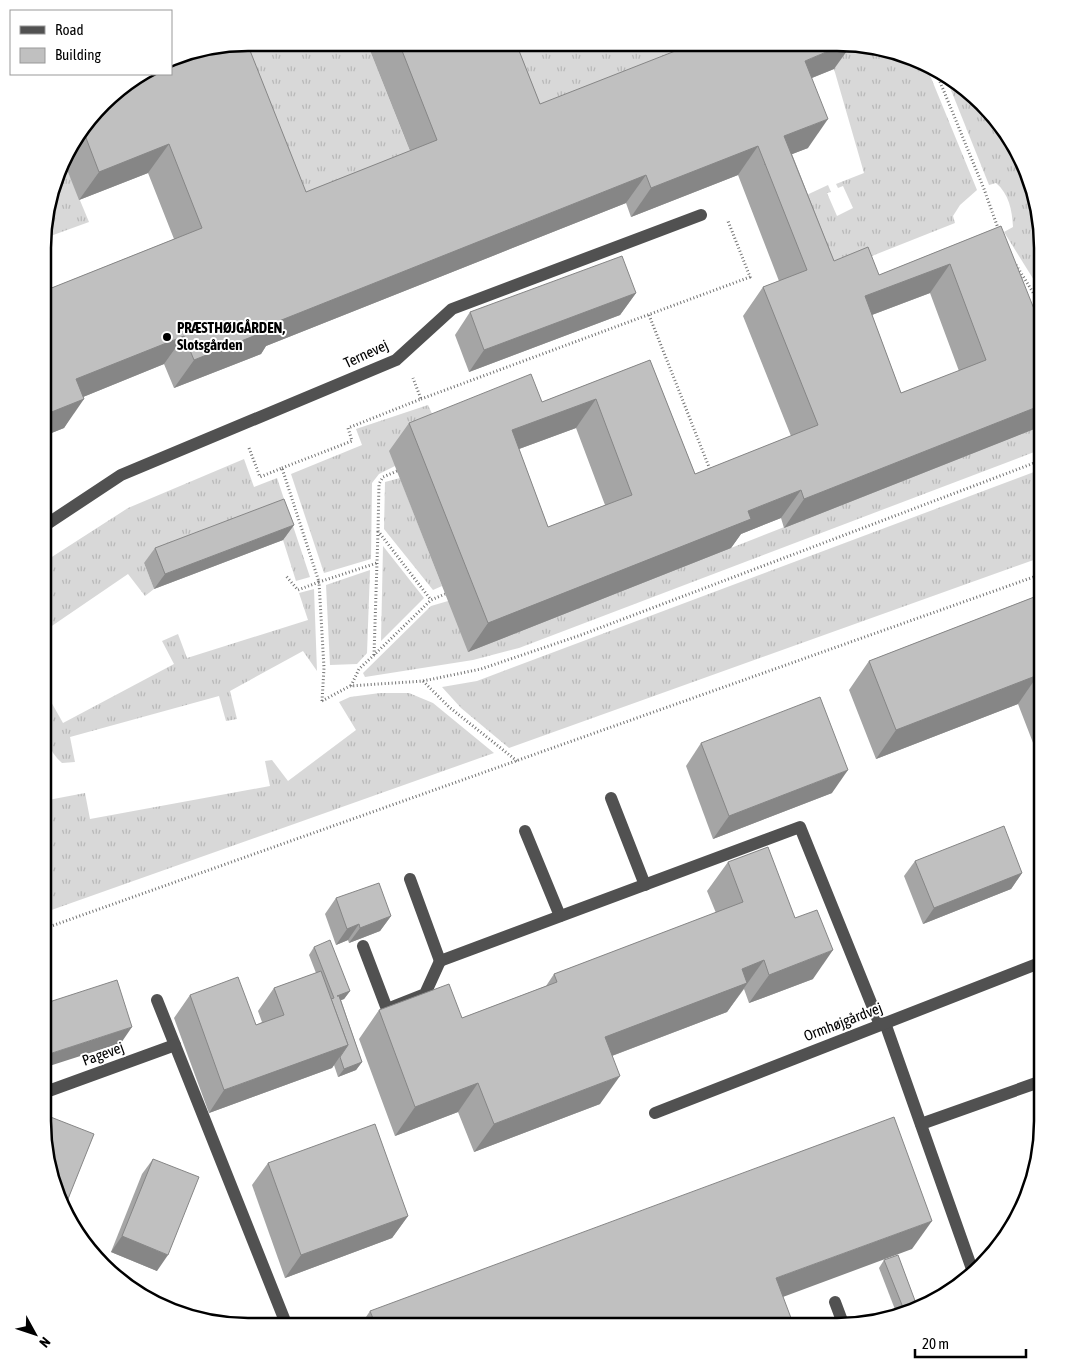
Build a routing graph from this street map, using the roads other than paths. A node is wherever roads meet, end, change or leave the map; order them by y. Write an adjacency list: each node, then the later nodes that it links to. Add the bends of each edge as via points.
1 (701, 215): 2 (street, Ternevej, via 452,309 396,360 121,475)
2 (51, 521)
3 (611, 798): 6 (street)
4 (525, 831): 7 (street)
5 (410, 879): 9 (street)
6 (645, 884): 7 (street); 12 (street, via 800,827)
7 (560, 916): 9 (street)
8 (363, 946): 9 (street, via 387,1009 425,994)
9 (440, 961)
10 (1034, 965): 12 (street, Ormhøjgårdvej)
11 (157, 1000): 13 (street)
12 (882, 1024): 16 (street, Ormhøjgårdvej); 17 (street)
13 (175, 1045): 15 (street, Pagevej); 20 (street)
14 (1034, 1084): 17 (street)
15 (51, 1090)
16 (655, 1112)
17 (921, 1124): 18 (street)
18 (971, 1265)
19 (835, 1302): 21 (street)
20 (284, 1318)
21 (841, 1318)

